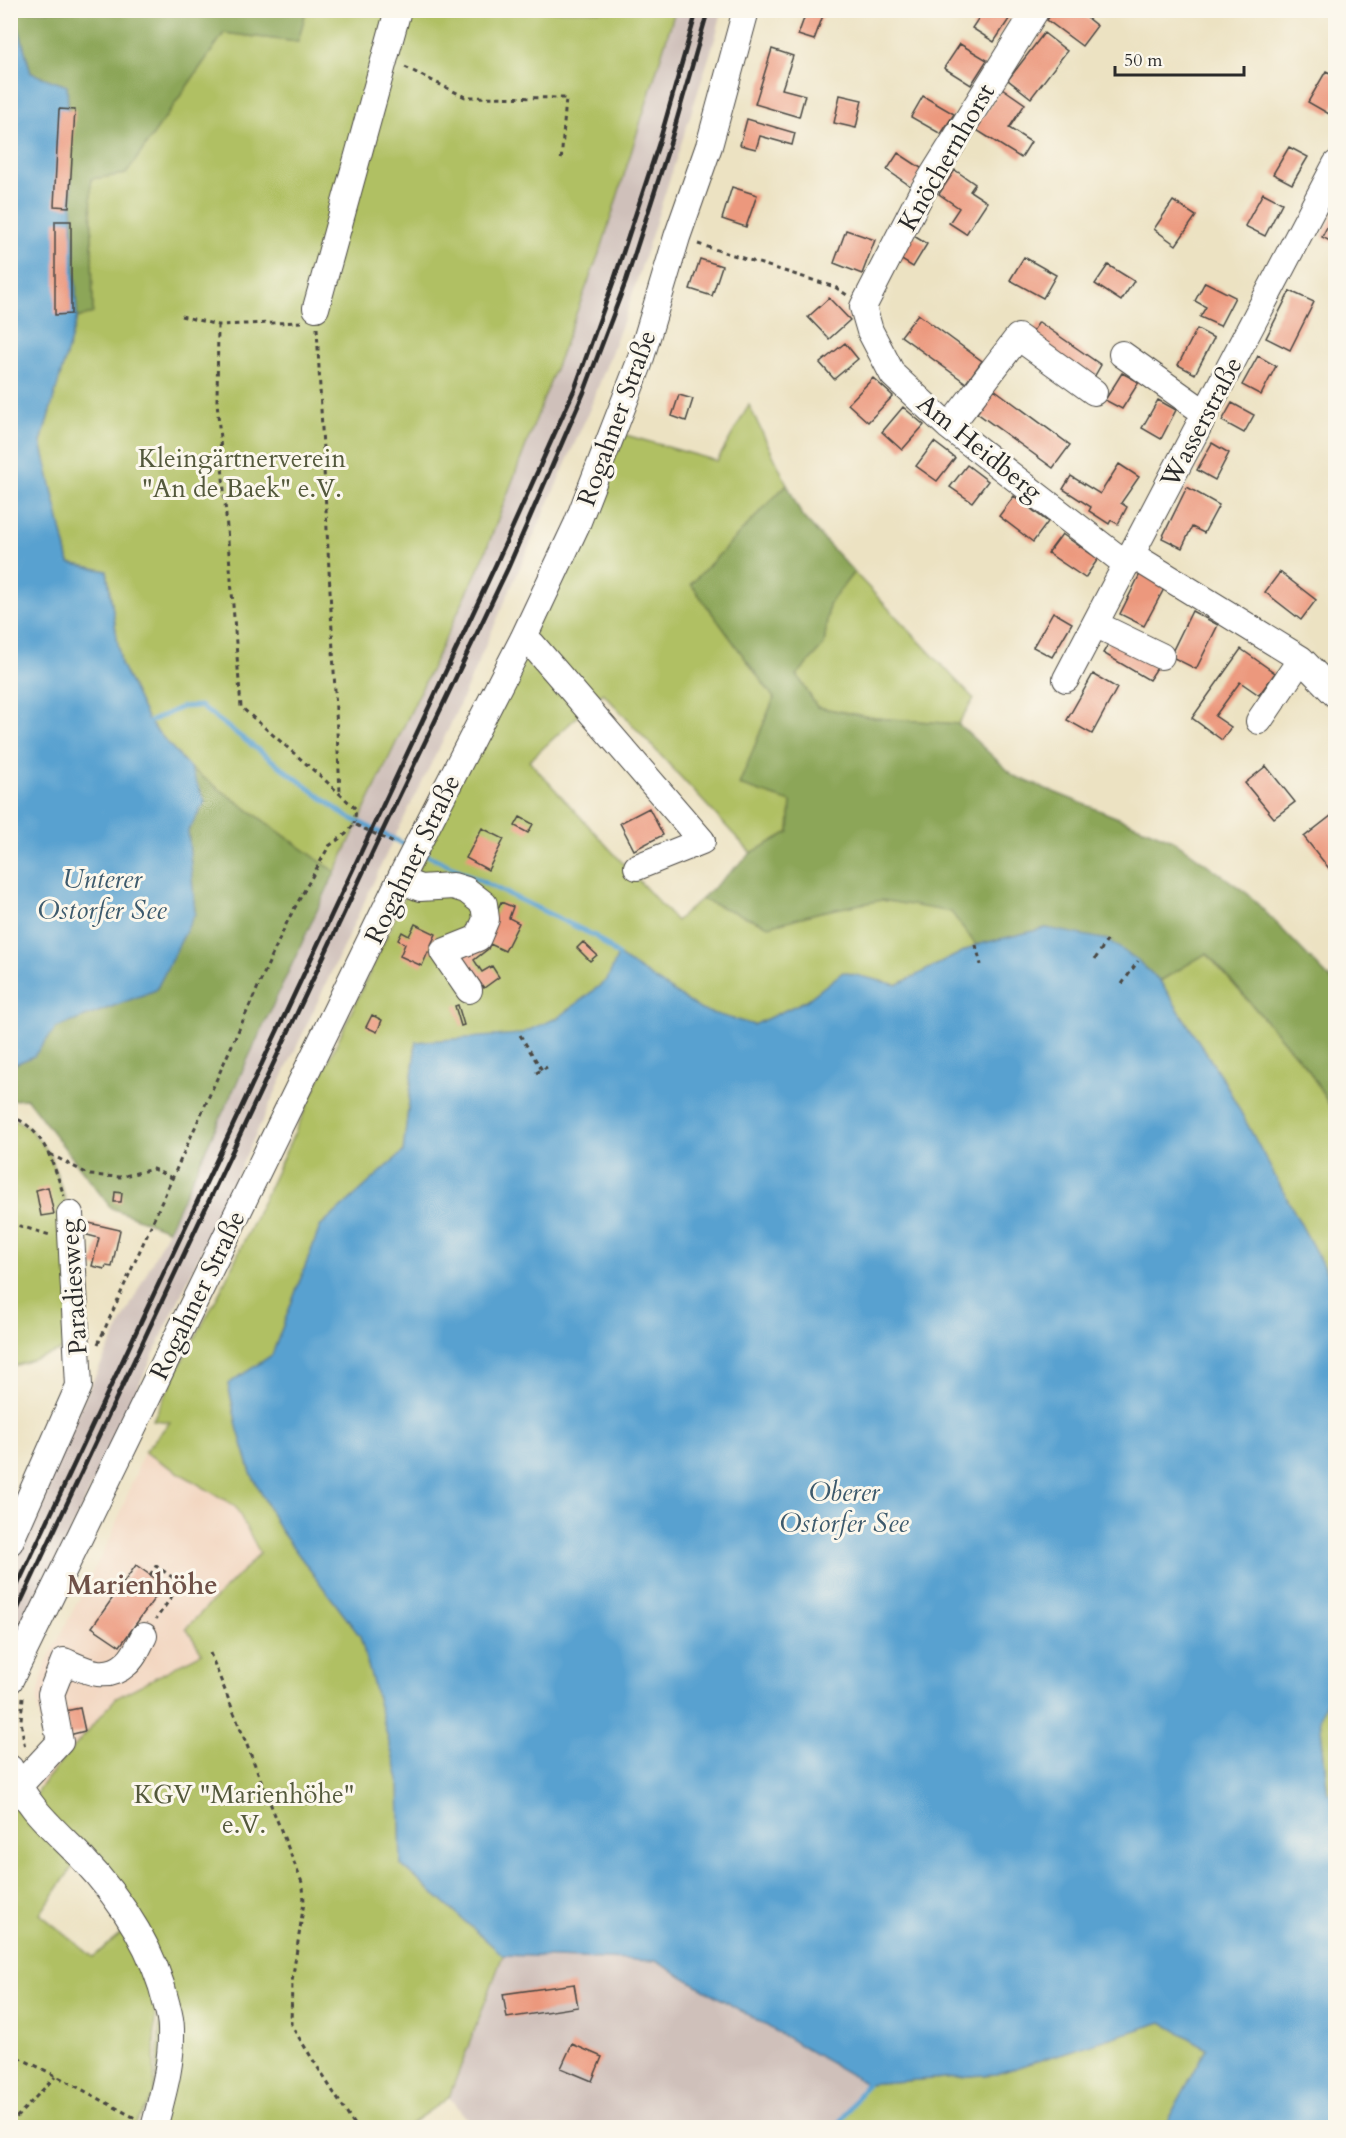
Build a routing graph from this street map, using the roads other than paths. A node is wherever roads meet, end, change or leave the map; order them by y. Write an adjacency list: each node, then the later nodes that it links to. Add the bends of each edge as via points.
1 (398, 10): 6 (street)
2 (746, 10): 13 (street, Rogahner Straße, via 639,364 577,524)
3 (1036, 10): 5 (street, Knöchernhorst, via 921,194)
4 (1335, 165): 9 (street, Wasserstraße)
5 (863, 307): 10 (street, Am Heidberg, via 870,331 893,375)
6 (316, 308)
7 (1122, 354): 9 (street)
8 (1094, 392): 10 (street, via 1018,337)
9 (1205, 414): 11 (street, Wasserstraße)
10 (949, 427): 11 (street, Am Heidberg)
11 (1129, 560): 12 (street, Wasserstraße); 15 (street, Am Heidberg)
12 (1095, 624): 14 (street); 16 (street, Wasserstraße)
13 (523, 639): 19 (street, Rogahner Straße, via 422,836); 20 (street, via 532,644 702,841)
14 (1161, 656)
15 (1301, 658): 17 (street, Am Heidberg); 18 (street)
16 (1066, 679)
17 (1335, 695)
18 (1258, 721)
19 (402, 864): 21 (street, via 420,888 453,886 466,890 484,904 486,919 478,938 444,952); 25 (street, Rogahner Straße)
20 (637, 867)
21 (469, 990)
22 (70, 1214): 23 (street, Paradiesweg, via 79,1386)
23 (10, 1542)
24 (144, 1636): 26 (street, via 127,1664 107,1674 90,1672 64,1661 51,1694 60,1742)
25 (17, 1686)
26 (20, 1776): 27 (street, via 32,1808 106,1885 137,1929 162,1981 172,2026 169,2074)
27 (148, 2125)

